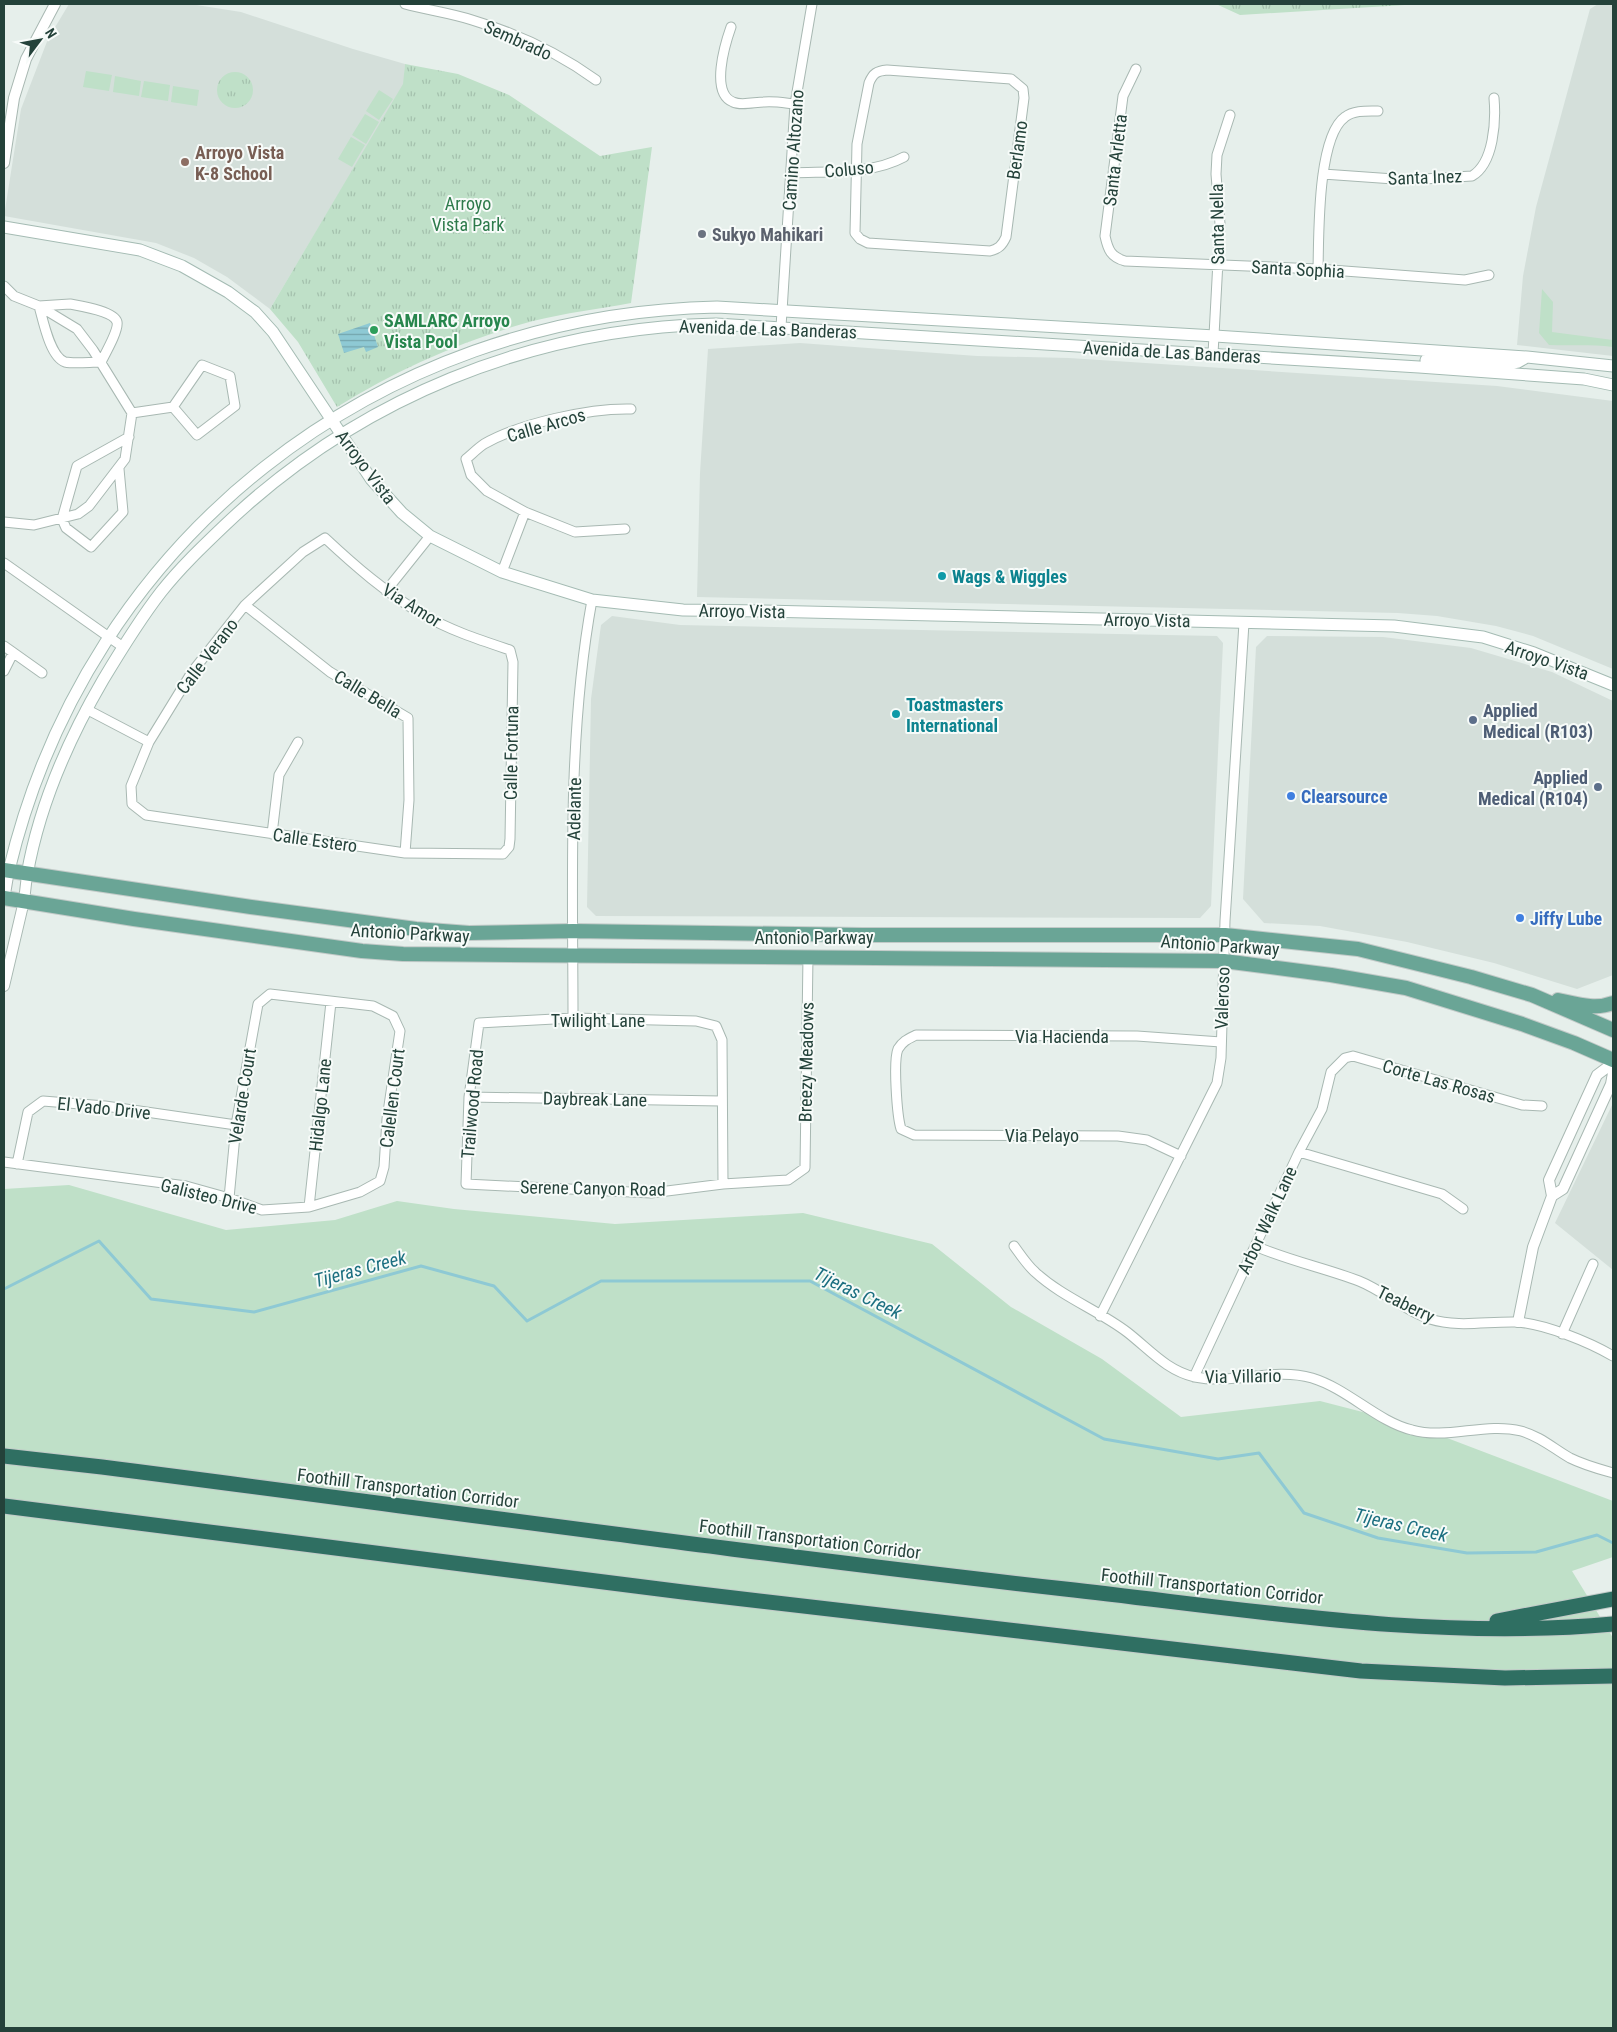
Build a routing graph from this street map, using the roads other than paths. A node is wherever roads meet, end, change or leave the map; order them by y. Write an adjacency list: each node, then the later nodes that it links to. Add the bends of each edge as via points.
1 (405, 4): 4 (street, Sembrado)
2 (812, 4): 9 (street, Camino Altozano)
3 (52, 5): 13 (street, via 26,59 14,98)
4 (420, 6): 7 (street, Sembrado, via 473,20 524,40 580,68)
5 (731, 27): 9 (street, via 720,86 724,97 734,103)
6 (1136, 69): 18 (street, Santa Arletta, via 1123,96 1105,236)
7 (596, 80)
8 (1494, 98): 16 (street, Santa Inez, via 1496,121 1485,164 1472,176 1408,180)
9 (795, 104): 15 (street, Camino Altozano)
10 (1378, 110): 16 (street, via 1356,112 1340,122 1334,130)
11 (1230, 115): 19 (street, Santa Nella, via 1217,155)
12 (904, 158): 14 (street, Coluso, via 890,165)
13 (4, 162)
14 (855, 170): 14 (street, Berlamo, via 855,234 868,244 996,249 1006,237 1023,89 1010,79 878,71 868,83); 15 (street, Coluso)
15 (792, 173): 24 (street, Camino Altozano)
16 (1323, 174): 20 (street)
17 (4, 226): 38 (main road, Arroyo Vista, via 140,250 182,266 228,292 255,312 273,332)
18 (1110, 253): 19 (street, Santa Sophia, via 1125,261)
19 (1218, 266): 20 (street, Santa Sophia); 26 (street, Santa Nella)
20 (1318, 269): 21 (street, Santa Sophia, via 1465,280)
21 (1489, 275)
22 (4, 286): 23 (street, via 14,296)
23 (39, 306): 29 (street, via 76,329); 29 (street, via 56,356 65,362); 29 (street, via 70,304 96,309 114,318 116,329)
24 (782, 310): 25 (street, Camino Altozano); 26 (main road, Avenida de Las Banderas); 38 (main road, Avenida de Las Banderas, via 672,309 593,318 534,332 440,363)
25 (781, 327): 27 (main road, Avenida de Las Banderas); 39 (main road, Avenida de Las Banderas, via 683,325 596,335 538,348 446,379)
26 (1215, 336): 27 (street, Santa Nella); 28 (main road, Avenida de Las Banderas)
27 (1213, 354): 30 (main road, Avenida de Las Banderas)
28 (1527, 357): 30 (main road, via 1508,364 1409,360); 31 (main road, Avenida de Las Banderas)
29 (101, 362): 37 (street)
30 (1390, 366): 33 (main road, Avenida de Las Banderas)
31 (1613, 366)
32 (1613, 372): 33 (main road, via 1551,365 1535,368)
33 (1525, 375): 34 (main road, Avenida de Las Banderas, via 1584,379)
34 (1613, 385)
35 (173, 407): 35 (street, via 202,365 230,376 235,406 197,434); 37 (street)
36 (632, 409): 42 (street, Calle Arcos, via 608,408 530,426 484,444 466,459 471,475 487,491)
37 (132, 413): 40 (street)
38 (332, 421): 39 (main road, Arroyo Vista); 54 (main road, Avenida de Las Banderas, via 296,443 246,481 186,538 148,581)
39 (342, 435): 46 (main road, Arroyo Vista, via 371,479 402,513); 56 (main road, Avenida de Las Banderas, via 257,495 199,550 162,592)
40 (130, 437): 41 (street); 43 (street, via 77,466)
41 (119, 469): 43 (street, via 89,506); 43 (street, via 123,512 91,547 66,528)
42 (525, 512): 45 (street, via 575,532); 49 (street)
43 (62, 519): 44 (street, via 34,525)
44 (4, 522)
45 (625, 529)
46 (430, 536): 49 (main road, Arroyo Vista); 50 (street)
47 (325, 538): 50 (street, Via Amor); 52 (street, Calle Verano, via 303,552)
48 (4, 564): 54 (street)
49 (502, 572): 51 (main road, Arroyo Vista)
50 (386, 591): 57 (street, Via Amor, via 431,619)
51 (592, 600): 53 (main road, Arroyo Vista, via 719,612); 73 (street, Adelante, via 582,655 577,716)
52 (246, 605): 63 (street, Calle Verano, via 192,672); 67 (street, Calle Bella, via 330,672 408,718 409,800)
53 (1244, 622): 61 (main road, Arroyo Vista, via 1394,626 1483,638 1543,657); 74 (street, Valeroso)
54 (109, 637): 56 (street); 69 (main road, Avenida de Las Banderas, via 69,705 42,766)
55 (4, 646): 58 (street)
56 (123, 647): 62 (main road, Avenida de Las Banderas)
57 (510, 650): 68 (street, Calle Fortuna, via 513,662 510,839)
58 (14, 653): 59 (street); 60 (street)
59 (4, 671)
60 (42, 673)
61 (1613, 685)
62 (86, 709): 63 (street); 70 (main road, Avenida de Las Banderas, via 57,771 37,830)
63 (149, 742): 65 (street, Calle Verano, via 131,786)
64 (298, 742): 66 (street, via 279,775)
65 (132, 804): 66 (street, Calle Estero, via 146,814)
66 (272, 834): 67 (street, Calle Estero)
67 (405, 853): 68 (street, Calle Estero)
68 (503, 854)
69 (6, 870): 70 (main road, Antonio Parkway); 71 (street, Avenida de Las Banderas)
70 (27, 875): 72 (street, Avenida de Las Banderas); 73 (main road, Antonio Parkway, via 416,929 469,933)
71 (4, 898): 72 (main road, Antonio Parkway)
72 (24, 901): 75 (main road, Antonio Parkway, via 362,951 443,956); 78 (street, Avenida de Las Banderas)
73 (573, 931): 74 (main road, Antonio Parkway); 75 (street, Adelante)
74 (1224, 935): 77 (street, Valeroso); 79 (main road, Antonio Parkway, via 1358,949)
75 (573, 956): 76 (main road, Antonio Parkway); 82 (street, Adelante)
76 (808, 956): 77 (main road, Antonio Parkway); 98 (street, Breezy Meadows)
77 (1224, 961): 85 (street, Valeroso); 86 (main road, Antonio Parkway, via 1406,988 1522,1024)
78 (4, 986)
79 (1532, 995): 81 (main road, via 1587,1006); 84 (main road, Antonio Parkway)
80 (331, 1002): 92 (street, Velarde Court, via 270,994 258,1004); 99 (street, Calellen Court, via 373,1006 393,1016 400,1031); 104 (street, Hidalgo Lane)
81 (1613, 1003)
82 (573, 1018): 83 (street, Twilight Lane); 90 (street, Twilight Lane, via 696,1021 716,1026 722,1040)
83 (479, 1023): 89 (street, Trailwood Road)
84 (1613, 1030)
85 (1221, 1042): 93 (street, Via Hacienda, via 1137,1036 916,1035 904,1040 897,1052 897,1115); 95 (street, Valeroso, via 1217,1083)
86 (1613, 1061): 102 (street, via 1596,1075 1549,1180)
87 (1338, 1064): 91 (street, Corte Las Rosas, via 1353,1056 1522,1105); 94 (street, Arbor Walk Lane, via 1331,1072 1322,1109)
88 (1613, 1073): 102 (street, via 1563,1190)
89 (469, 1097): 90 (street, Daybreak Lane); 100 (street, Trailwood Road)
90 (721, 1101): 101 (street)
91 (1542, 1106)
92 (236, 1125): 97 (street, El Vado Drive, via 105,1106 43,1101 28,1112); 103 (street, Velarde Court)
93 (901, 1129): 95 (street, Via Pelayo, via 914,1135 1118,1136 1148,1140)
94 (1299, 1152): 105 (street, via 1442,1194); 107 (street, Arbor Walk Lane)
95 (1181, 1156): 109 (street, Valeroso)
96 (4, 1162): 97 (street, Galisteo Drive)
97 (17, 1164): 103 (street, Galisteo Drive, via 186,1186)
98 (805, 1168): 101 (street, Serene Canyon Road, via 788,1180)
99 (380, 1181): 104 (street, Galisteo Drive, via 360,1192)
100 (466, 1184): 101 (street, Serene Canyon Road, via 651,1193)
101 (723, 1184)
102 (1552, 1196): 110 (street, via 1533,1247)
103 (229, 1198): 104 (street, Galisteo Drive, via 262,1210)
104 (309, 1207)
105 (1464, 1209)
106 (1014, 1246): 109 (street, Via Villario, via 1034,1272)
107 (1255, 1246): 110 (street, Teaberry, via 1291,1261 1360,1281 1428,1319 1463,1324); 113 (street, Arbor Walk Lane)
108 (1593, 1264): 111 (street)
109 (1100, 1316): 113 (street, Via Villario, via 1126,1331 1172,1368)
110 (1518, 1322): 111 (street, Teaberry)
111 (1562, 1334): 112 (street, Teaberry)
112 (1613, 1356)
113 (1194, 1377): 115 (street, Via Villario, via 1231,1379 1262,1374 1311,1378 1412,1430 1434,1433 1484,1429 1520,1431 1539,1438 1571,1458)
114 (4, 1456): 119 (highway, Foothill Transportation Corridor, via 891,1569)
115 (1613, 1473)
116 (4, 1506): 120 (highway, via 683,1592 1362,1671 1505,1678)
117 (1613, 1599): 119 (highway)
118 (1610, 1624): 119 (highway, Foothill Transportation Corridor)
119 (1454, 1629)
120 (1613, 1676)

